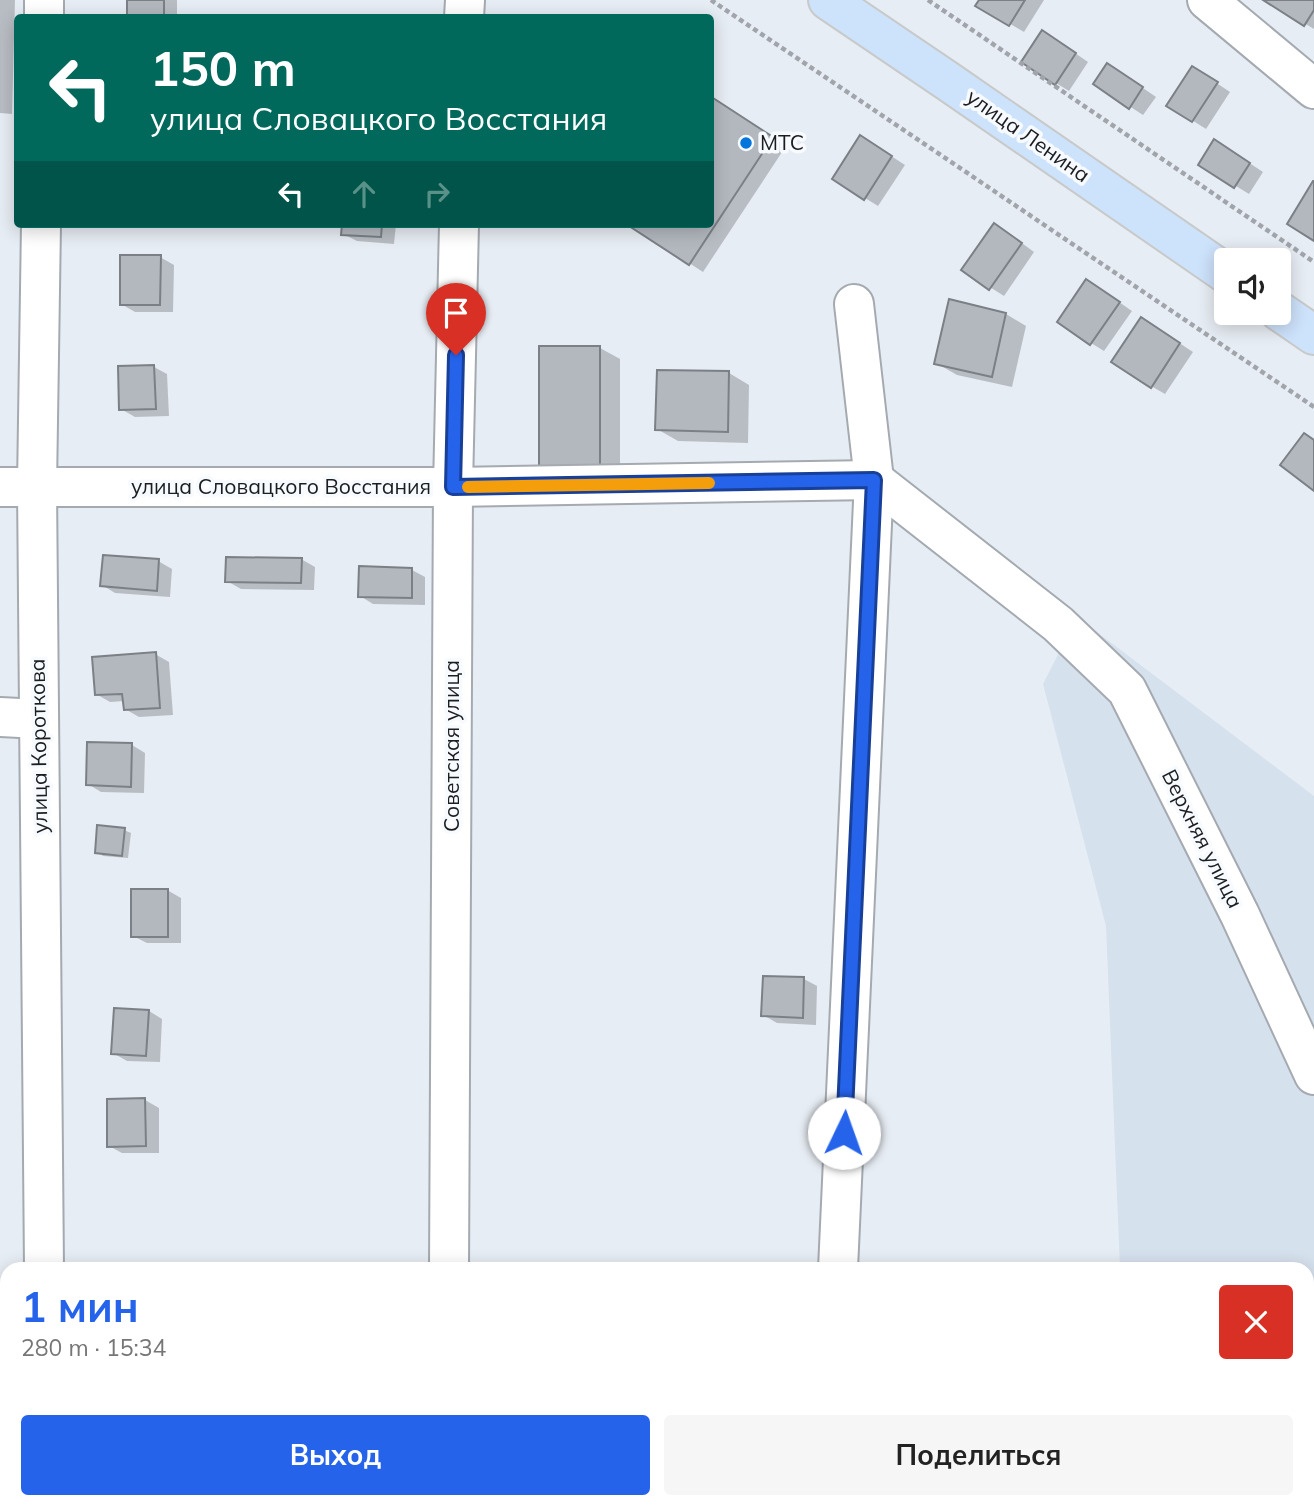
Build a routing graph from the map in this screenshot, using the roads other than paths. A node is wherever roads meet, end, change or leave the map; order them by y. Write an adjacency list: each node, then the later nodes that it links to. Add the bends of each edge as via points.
1 (828, 0): 6 (main road, улица Ленина)
2 (1207, 0): 3 (street)
3 (1314, 89)
4 (41, 228): 11 (street, улица Короткова)
5 (459, 228): 12 (street, Советская улица)
6 (1214, 265)
7 (853, 304): 10 (street)
8 (1291, 319): 9 (main road)
9 (1314, 335)
10 (874, 480): 12 (street, улица Словацкого Восстания); 15 (street, Верхняя улица, via 1058,624 1127,690 1240,915); 18 (street)
11 (19, 487): 12 (street, улица Словацкого Восстания); 14 (street, улица Короткова)
12 (453, 487): 17 (street, Советская улица)
13 (0, 717): 14 (street)
14 (39, 719): 16 (street, улица Короткова)
15 (1314, 1076)
16 (44, 1262)
17 (449, 1262)
18 (838, 1262)

